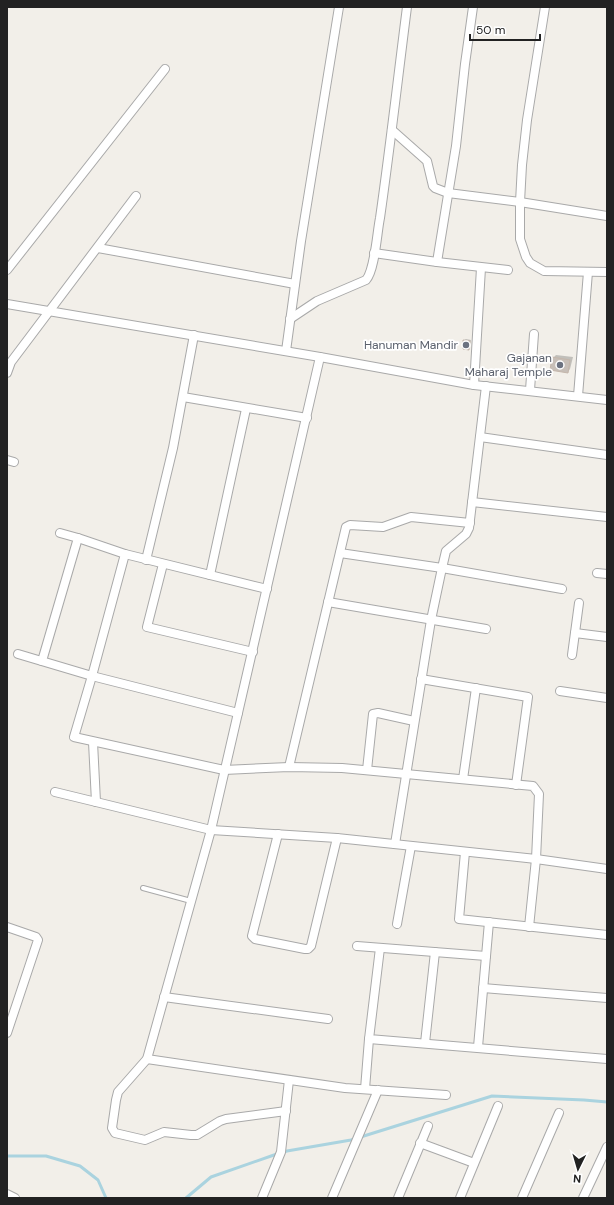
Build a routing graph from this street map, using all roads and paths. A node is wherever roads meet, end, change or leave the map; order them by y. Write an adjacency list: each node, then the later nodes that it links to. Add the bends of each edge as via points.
1 (339, 7): 19 (street)
2 (407, 7): 6 (street)
3 (473, 7): 7 (street, via 462,104)
4 (545, 7): 9 (street, via 527,120)
5 (166, 69): 15 (street)
6 (392, 130): 7 (street, via 427,160 435,188); 12 (street)
7 (448, 193): 9 (street); 13 (street)
8 (136, 196): 11 (street)
9 (520, 202): 10 (street); 17 (street, via 520,239 530,263 544,271)
10 (607, 216)
11 (98, 248): 19 (street); 21 (street)
12 (374, 252): 13 (street); 22 (street, via 370,275 366,280 317,301)
13 (437, 262): 14 (street)
14 (481, 268): 16 (street); 28 (street)
15 (7, 270)
16 (508, 270)
17 (588, 272): 18 (street); 31 (street)
18 (607, 272)
19 (295, 284): 22 (street)
20 (7, 304): 21 (street)
21 (50, 311): 24 (street); 27 (street, via 12,362)
22 (290, 319): 25 (street)
23 (534, 334): 30 (street)
24 (194, 336): 25 (street); 32 (street)
25 (286, 351): 26 (street)
26 (320, 357): 28 (street); 35 (street)
27 (7, 373)
28 (474, 385): 29 (street)
29 (486, 386): 30 (street); 36 (street)
30 (530, 390): 31 (street)
31 (578, 396): 33 (street)
32 (183, 397): 34 (street); 45 (street, via 174,448)
33 (607, 400)
34 (246, 409): 35 (street); 50 (street)
35 (306, 418): 51 (street)
36 (480, 436): 37 (street); 38 (street)
37 (607, 455)
38 (472, 502): 39 (street); 40 (street)
39 (607, 517)
40 (470, 523): 43 (street, via 412,517 383,527 350,525 346,527); 47 (street, via 468,532 446,551)
41 (60, 533): 42 (street)
42 (78, 538): 44 (street); 62 (street)
43 (340, 553): 47 (street); 53 (street)
44 (125, 554): 45 (street); 63 (street)
45 (146, 560): 46 (street)
46 (163, 564): 50 (street); 59 (street, via 147,627)
47 (442, 568): 52 (street); 55 (street)
48 (597, 573): 49 (street)
49 (607, 574)
50 (210, 575): 51 (street)
51 (267, 589): 59 (street)
52 (562, 590)
53 (328, 602): 55 (street); 71 (street)
54 (579, 603): 57 (street)
55 (431, 620): 56 (street); 64 (street)
56 (486, 629)
57 (575, 633): 58 (street); 61 (street)
58 (607, 637)
59 (253, 652): 68 (street)
60 (18, 654): 62 (street)
61 (572, 655)
62 (42, 661): 63 (street)
63 (92, 676): 68 (street); 70 (street, via 74,737)
64 (421, 680): 65 (street); 69 (street)
65 (476, 688): 75 (street); 76 (street, via 528,697)
66 (560, 691): 67 (street)
67 (607, 698)
68 (238, 713): 72 (street)
69 (414, 721): 73 (street, via 373,714); 74 (street)
70 (93, 742): 72 (street); 78 (street)
71 (289, 767): 72 (street); 73 (street)
72 (224, 770): 79 (street)
73 (367, 770): 74 (street)
74 (406, 774): 75 (street); 82 (street)
75 (463, 779): 76 (street)
76 (516, 785): 85 (street, via 533,786 539,794)
77 (55, 792): 78 (street)
78 (96, 802): 79 (street)
79 (211, 830): 80 (street); 88 (street)
80 (278, 834): 81 (street); 81 (street, via 252,936 255,939 305,949 311,946)
81 (337, 838): 82 (street)
82 (395, 844): 83 (street)
83 (412, 846): 84 (street); 90 (street)
84 (465, 852): 85 (street); 89 (street, via 458,919)
85 (536, 859): 86 (street); 92 (street)
86 (607, 869)
87 (143, 888): 88 (lane)
88 (191, 900): 99 (street)
89 (489, 922): 92 (street); 97 (street)
90 (397, 924)
91 (7, 927): 102 (street, via 38,940)
92 (529, 927): 93 (street)
93 (607, 935)
94 (357, 946): 95 (street)
95 (380, 948): 96 (street); 103 (street)
96 (435, 952): 97 (street); 104 (street)
97 (486, 956): 98 (street)
98 (483, 988): 100 (street); 105 (street)
99 (164, 997): 101 (street); 106 (street)
100 (607, 998)
101 (328, 1019)
102 (7, 1033)
103 (369, 1039): 104 (street); 109 (street)
104 (425, 1043): 105 (street)
105 (478, 1047): 107 (street)
106 (147, 1059): 108 (street); 113 (street, via 118,1092 112,1128 115,1133 146,1140 164,1132 197,1135 226,1119)
107 (607, 1059)
108 (289, 1080): 109 (street); 113 (street)
109 (365, 1089): 110 (street)
110 (378, 1090): 111 (street); 122 (street)
111 (446, 1095)
112 (498, 1106): 118 (street)
113 (286, 1111): 121 (street, via 281,1152)
114 (559, 1113): 125 (street)
115 (428, 1126): 116 (street)
116 (420, 1143): 118 (street); 123 (street)
117 (607, 1147): 126 (street)
118 (474, 1163): 124 (street)
119 (7, 1194): 120 (street)
120 (15, 1198)
121 (262, 1198)
122 (332, 1198)
123 (398, 1198)
124 (460, 1198)
125 (522, 1198)
126 (583, 1198)

